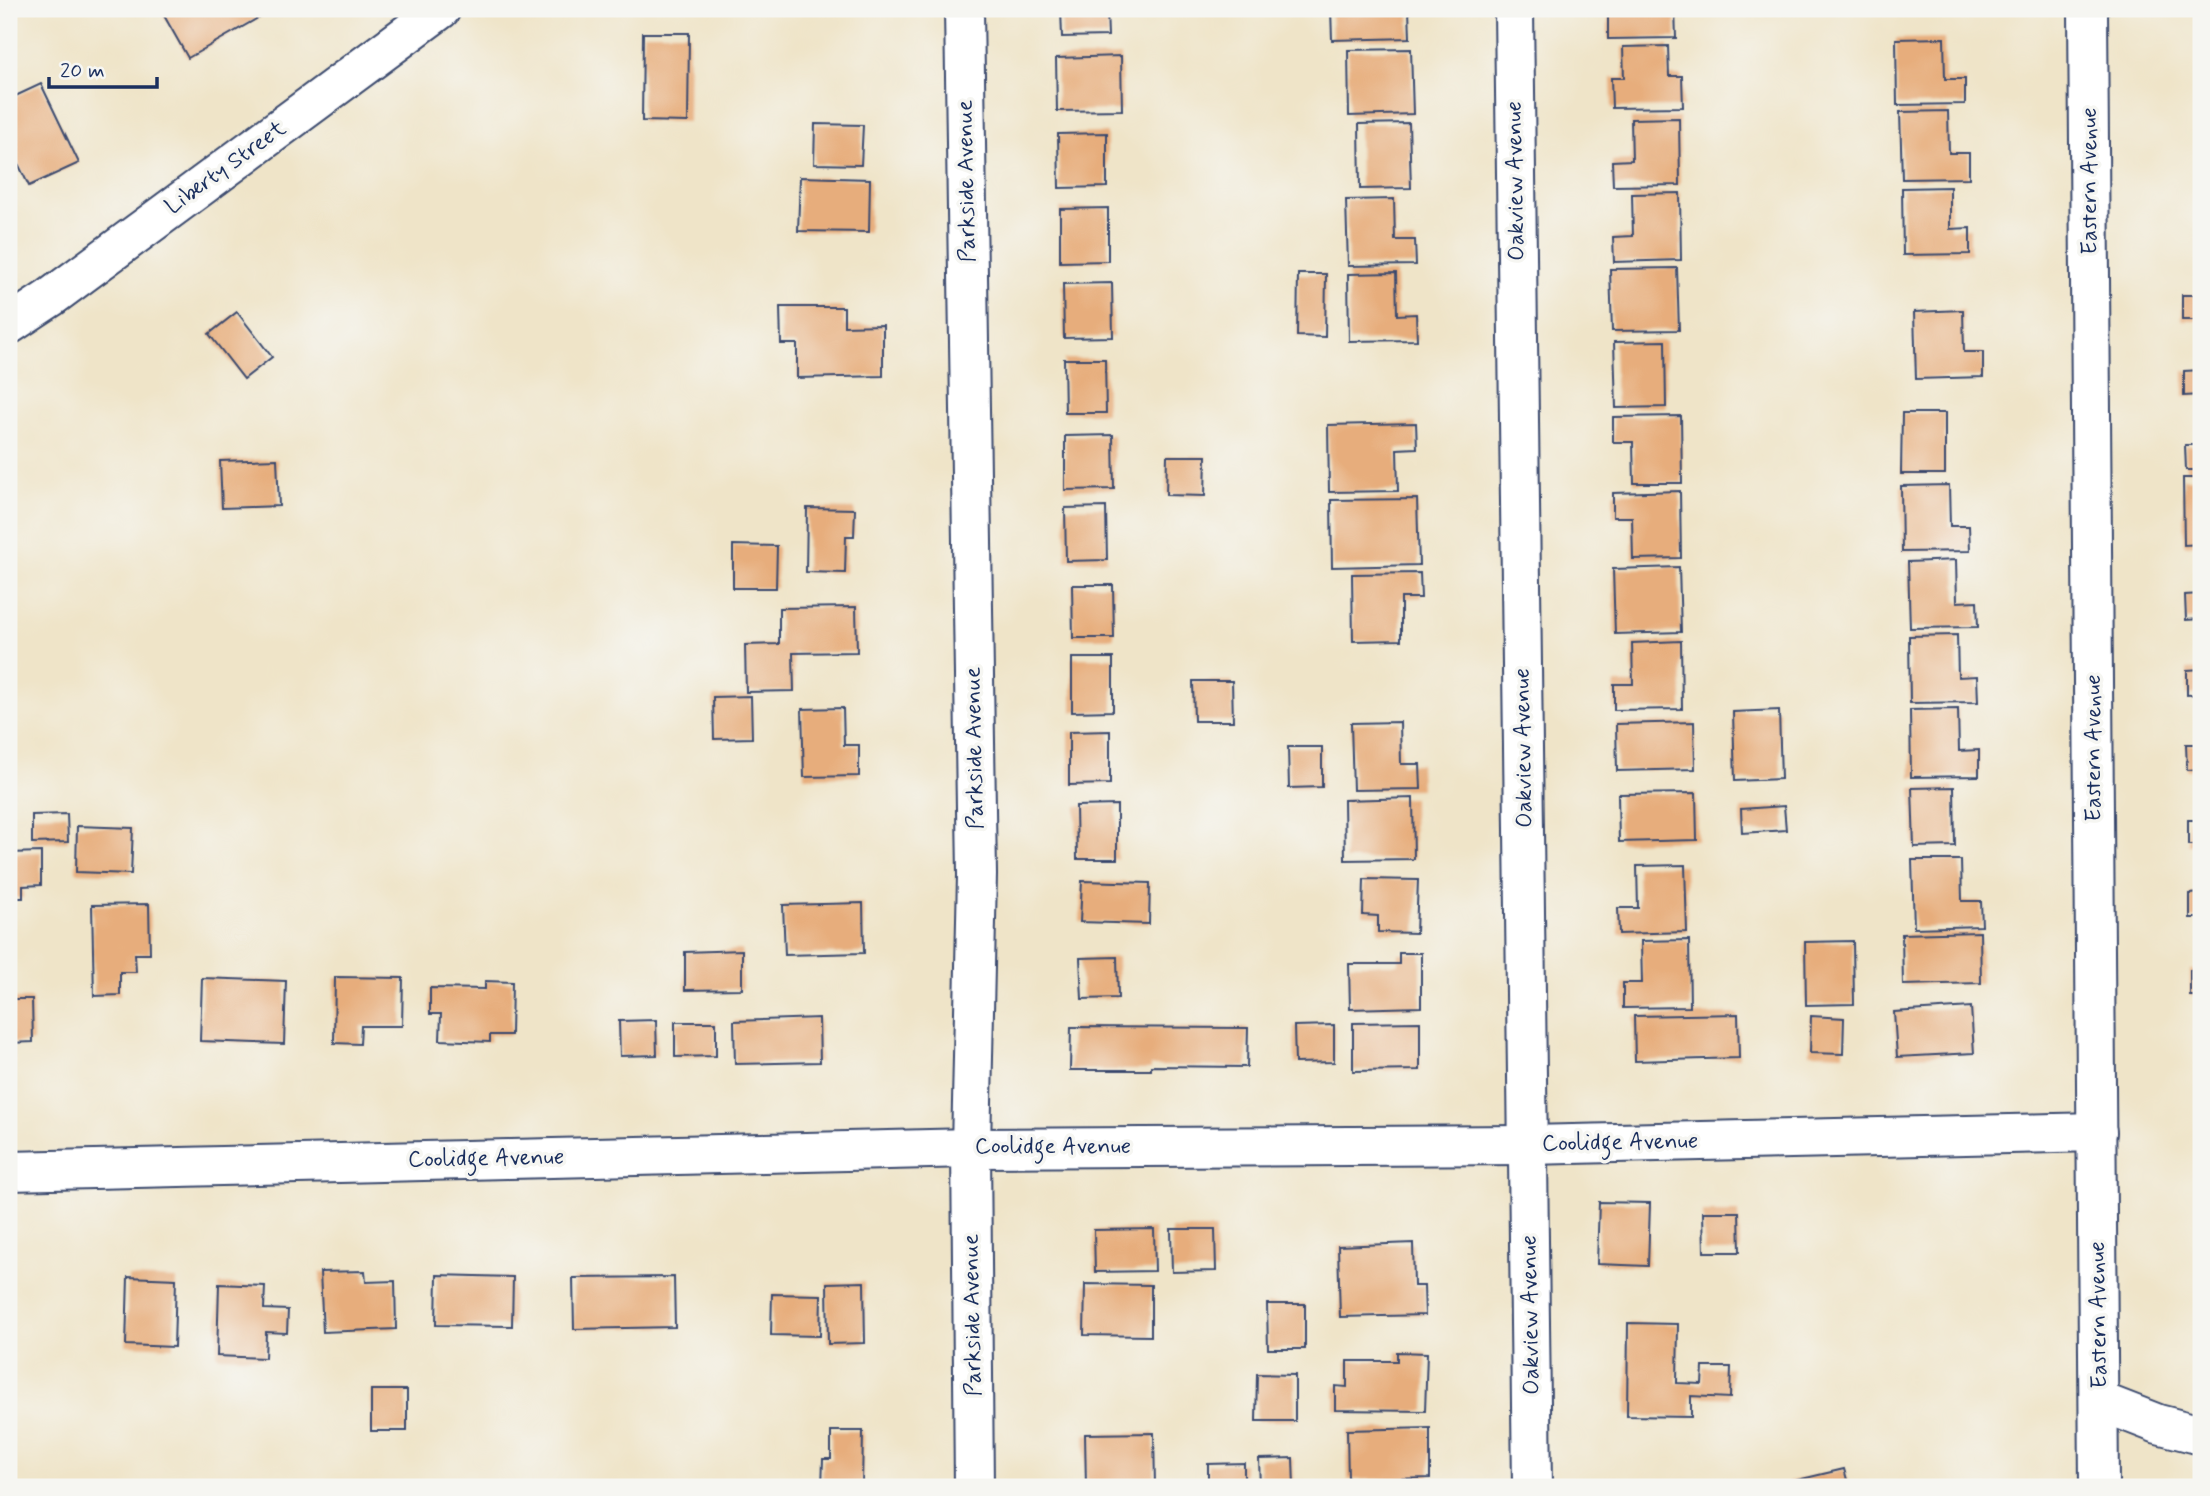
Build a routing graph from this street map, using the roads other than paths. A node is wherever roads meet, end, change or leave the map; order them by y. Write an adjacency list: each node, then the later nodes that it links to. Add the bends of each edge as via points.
1 (441, 9): 5 (street, Liberty Street)
2 (964, 9): 8 (street, Parkside Avenue, via 977,876)
3 (1514, 9): 7 (street, Oakview Avenue)
4 (2088, 9): 6 (street, Eastern Avenue)
5 (9, 325)
6 (2097, 1132): 7 (street, Coolidge Avenue); 10 (street, Eastern Avenue)
7 (1529, 1145): 8 (street, Coolidge Avenue); 13 (street, Oakview Avenue)
8 (971, 1148): 9 (street, Coolidge Avenue); 12 (street, Parkside Avenue)
9 (9, 1171)
10 (2099, 1401): 11 (street); 14 (street, Eastern Avenue)
11 (2201, 1435)
12 (974, 1487)
13 (1532, 1487)
14 (2099, 1487)

